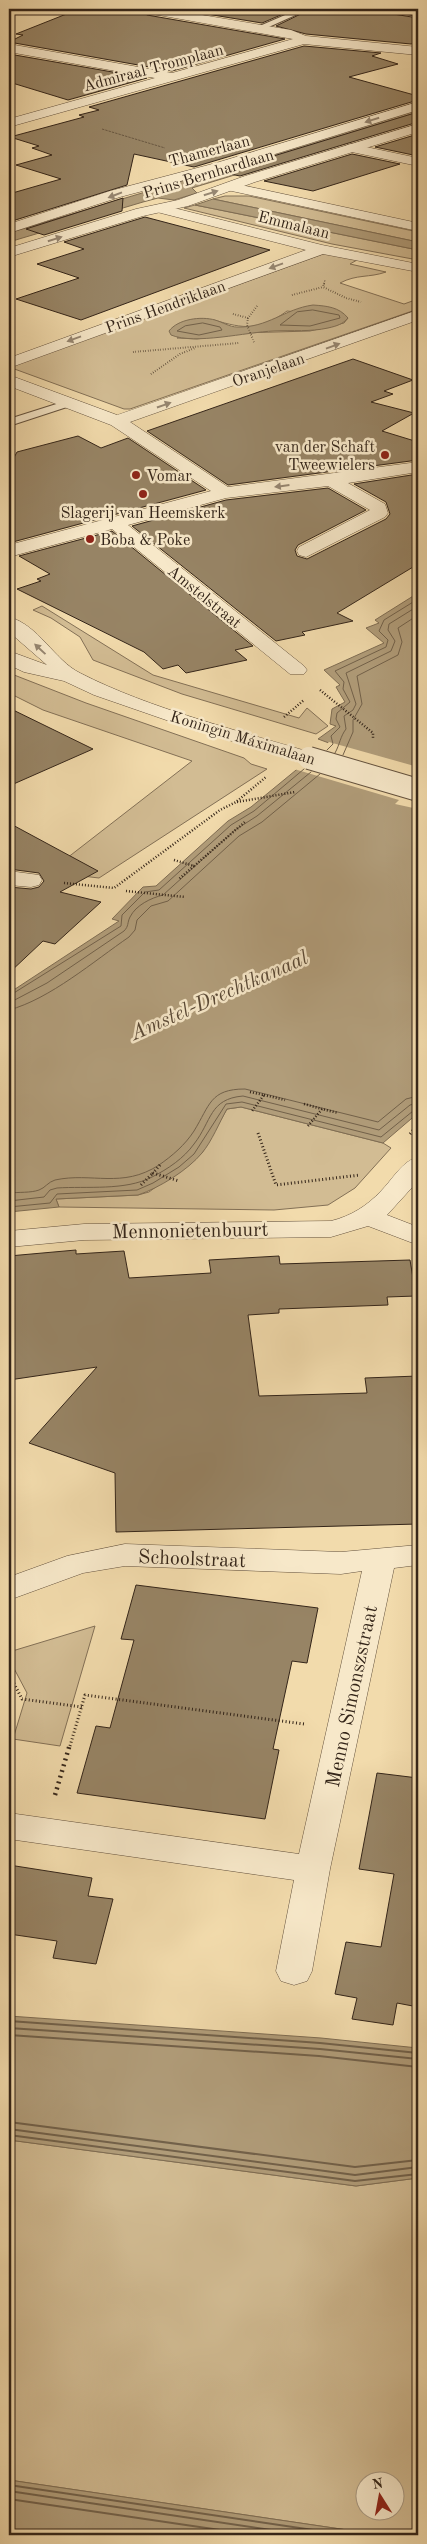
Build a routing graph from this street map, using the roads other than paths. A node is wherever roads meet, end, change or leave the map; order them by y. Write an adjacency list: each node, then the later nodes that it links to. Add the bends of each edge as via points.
1 (147, 9): 5 (street)
2 (305, 9): 5 (lane)
3 (387, 9): 4 (lane)
4 (418, 14)
5 (259, 28): 6 (street)
6 (304, 40): 8 (street); 9 (street, Admiraal Tromplaan)
7 (9, 48): 9 (street)
8 (418, 50)
9 (176, 78): 11 (street, Admiraal Tromplaan)
10 (418, 106): 18 (street, Thamerlaan, one-way to 18, via 221,166 115,194)
11 (9, 123)
12 (418, 128): 13 (street, Prins Bernhardlaan)
13 (352, 148): 14 (street); 15 (street, Prins Bernhardlaan)
14 (418, 162)
15 (232, 187): 16 (street, Prins Bernhardlaan, one-way to 15); 17 (street)
16 (162, 209): 19 (street, Emmalaan); 20 (street, Prins Bernhardlaan, one-way to 16, via 141,212)
17 (418, 227)
18 (9, 229)
19 (322, 249): 21 (street, Emmalaan); 23 (street, Prins Hendriklaan, one-way to 23)
20 (9, 253)
21 (418, 268)
22 (418, 315): 26 (street, Oranjelaan, one-way to 22)
23 (9, 362)
24 (13, 384): 25 (street)
25 (69, 402): 26 (street); 27 (lane)
26 (118, 421): 30 (street)
27 (9, 423)
28 (418, 467): 29 (street)
29 (331, 480): 30 (street, one-way to 30); 32 (street, via 380,508 379,513)
30 (225, 492): 31 (street)
31 (114, 522): 33 (street); 36 (street, Amstelstraat)
32 (306, 551)
33 (9, 552)
34 (9, 623): 37 (street, Koningin Máximalaan, one-way to 34)
35 (9, 656): 37 (street, Koningin Máximalaan, via 31,668)
36 (297, 670)
37 (70, 676): 38 (street, Koningin Máximalaan, bridge, via 101,691 202,726)
38 (418, 790)
39 (418, 1165): 40 (street, Mennonietenbuurt)
40 (369, 1218): 41 (street); 42 (street, Mennonietenbuurt, via 352,1226 331,1229 84,1232)
41 (418, 1237)
42 (9, 1239)
43 (418, 1555): 44 (street)
44 (380, 1559): 45 (street, Schoolstraat, via 341,1563 125,1555 78,1564); 47 (street, Menno Simonszstraat)
45 (9, 1589)
46 (9, 1826): 47 (street)
47 (313, 1869): 48 (street, Menno Simonszstraat)
48 (294, 1971)

